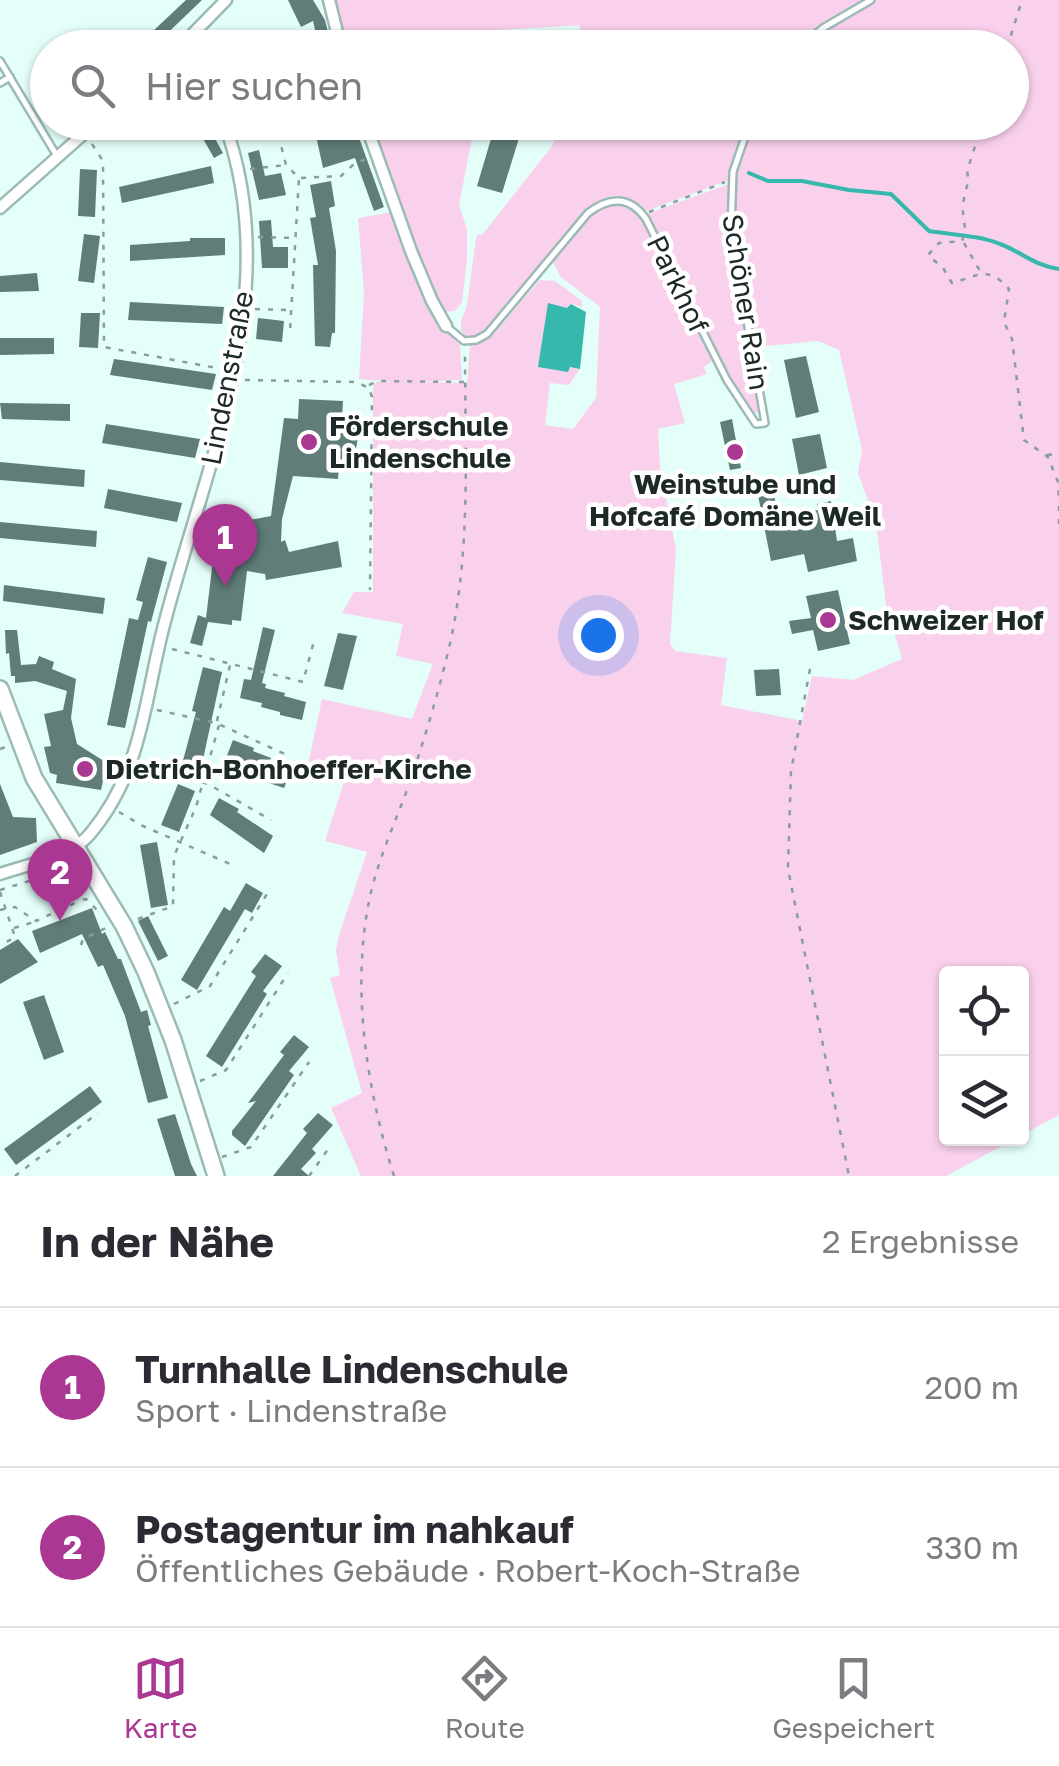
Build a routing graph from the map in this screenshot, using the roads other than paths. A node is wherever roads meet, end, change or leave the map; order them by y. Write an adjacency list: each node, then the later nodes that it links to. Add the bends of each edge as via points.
1 (226, 0): 4 (street)
2 (329, 0): 5 (street)
3 (871, 0): 6 (lane)
4 (196, 30)
5 (337, 30)
6 (821, 30)
7 (0, 61): 8 (lane)
8 (10, 77): 9 (lane); 10 (lane)
9 (0, 82)
10 (30, 111)
11 (47, 140): 16 (lane)
12 (79, 140): 16 (street)
13 (229, 140): 21 (street, Lindenstraße, via 246,238 234,375 133,762)
14 (372, 140): 18 (street)
15 (744, 140): 19 (lane, Schöner Rain, via 730,214)
16 (58, 159): 17 (street)
17 (0, 208)
18 (446, 326): 19 (lane, Parkhof, via 464,340 482,338 592,209 628,202 643,214 726,380 750,419)
19 (764, 424)
20 (0, 690): 21 (street, via 34,778)
21 (79, 853): 22 (street); 23 (street, via 122,923 162,1009)
22 (0, 874)
23 (214, 1168)

